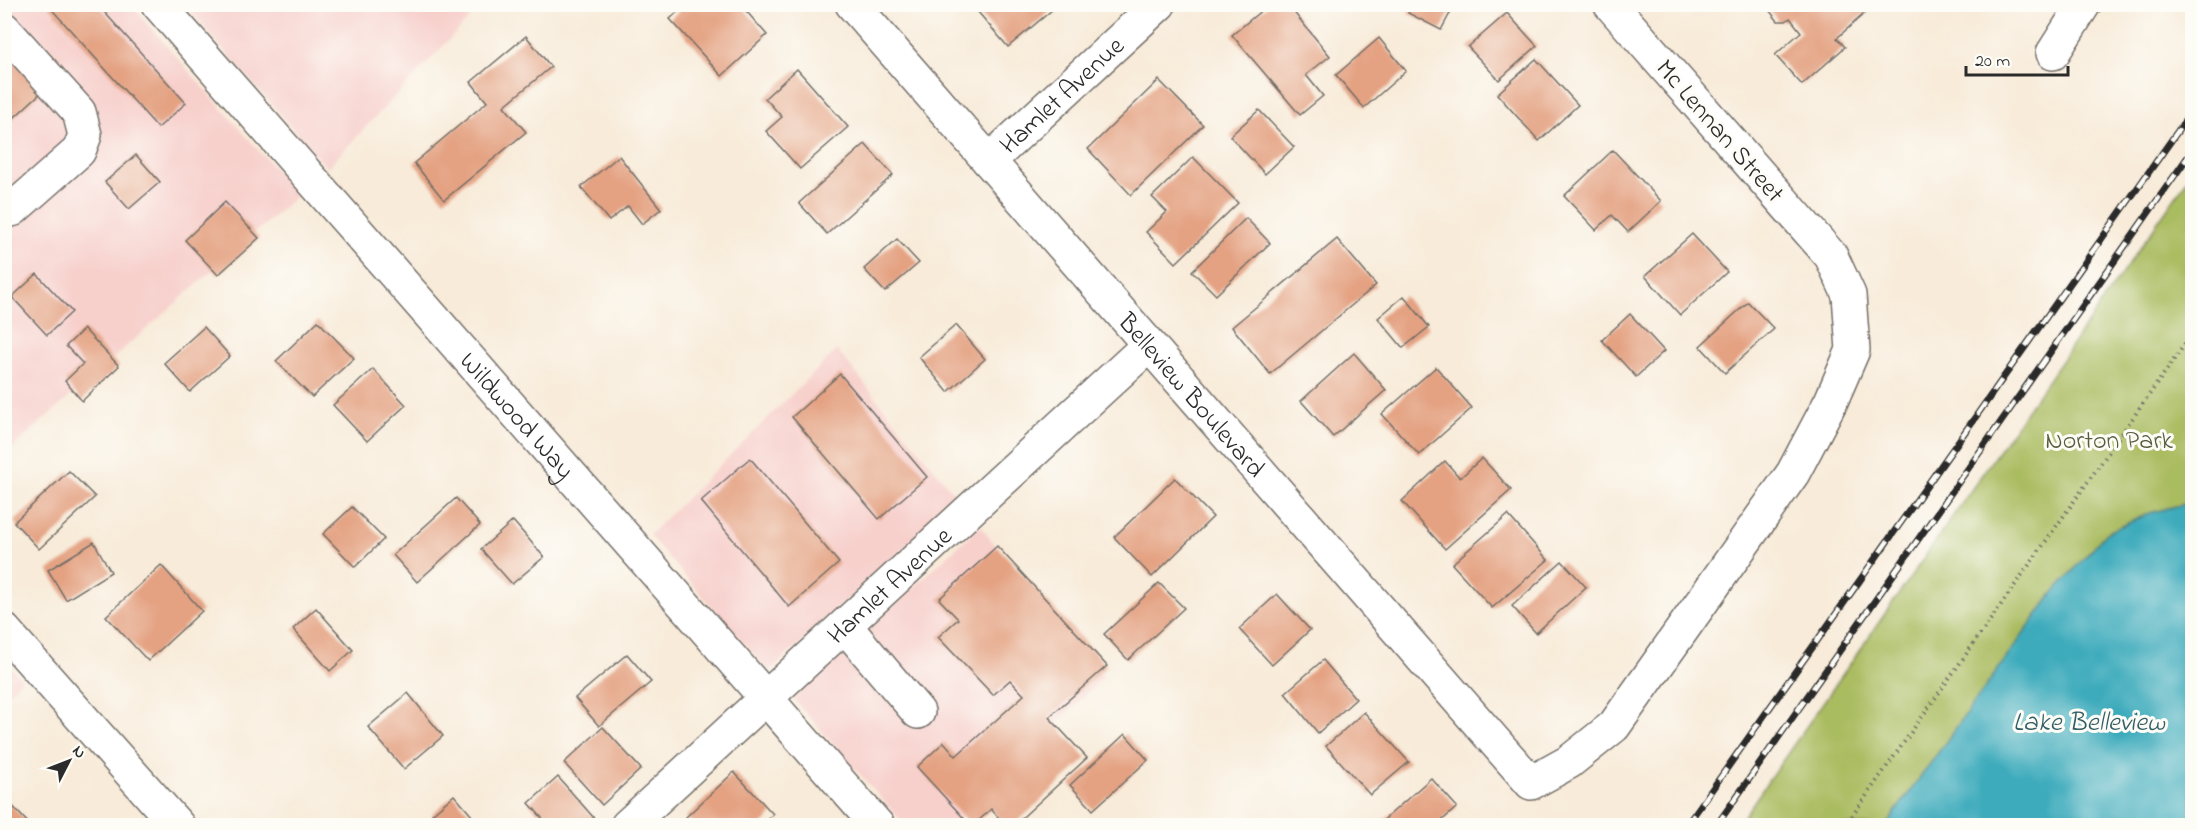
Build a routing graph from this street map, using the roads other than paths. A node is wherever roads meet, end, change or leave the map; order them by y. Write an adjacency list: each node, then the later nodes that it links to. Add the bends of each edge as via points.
1 (158, 4): 13 (street, Wildwood Way)
2 (852, 4): 8 (street, Belleview Boulevard)
3 (1159, 4): 8 (street, Hamlet Avenue)
4 (1610, 4): 15 (street, Mc Lennan Street, via 1831,255 1849,295 1853,350 1793,473 1614,726 1569,762)
5 (2084, 4): 7 (street)
6 (4, 29): 9 (street, via 79,112 85,135 79,151 12,210)
7 (2053, 52)
8 (989, 161): 10 (street, Belleview Boulevard)
9 (4, 211)
10 (1149, 345): 11 (street, Hamlet Avenue); 15 (street, Belleview Boulevard)
11 (845, 626): 13 (street, Hamlet Avenue); 14 (street)
12 (4, 630): 16 (street)
13 (766, 699): 17 (street, Hamlet Avenue); 18 (street, Wildwood Way)
14 (918, 712)
15 (1531, 783)
16 (178, 825)
17 (627, 825)
18 (878, 825)

